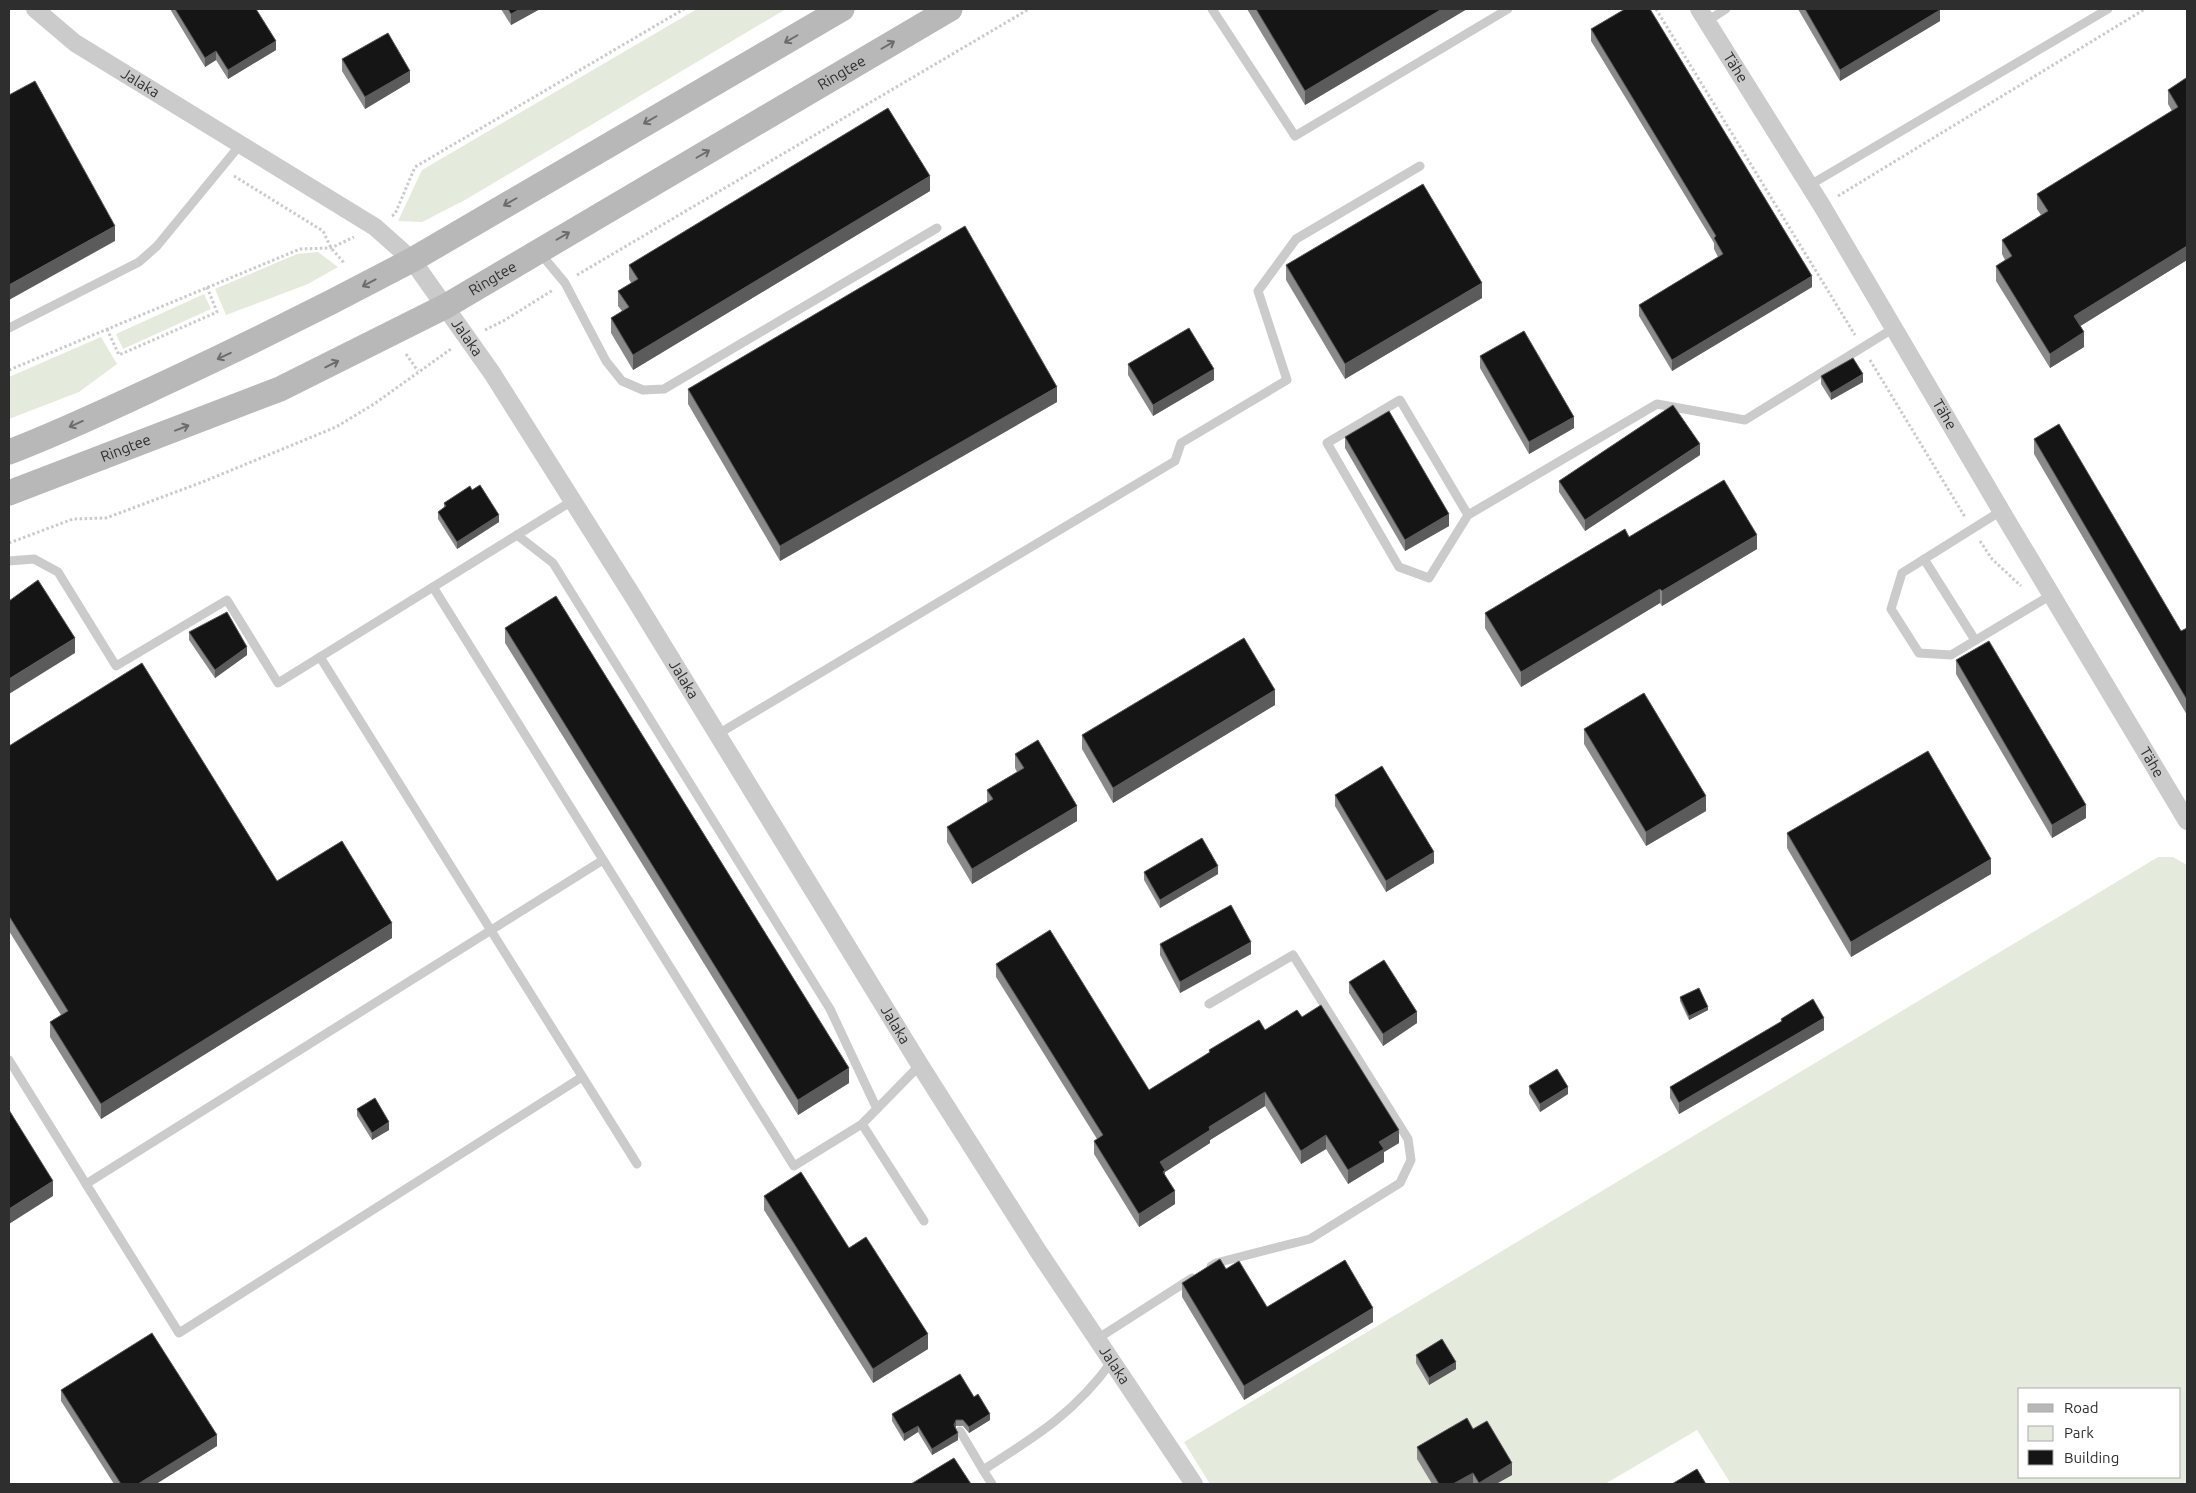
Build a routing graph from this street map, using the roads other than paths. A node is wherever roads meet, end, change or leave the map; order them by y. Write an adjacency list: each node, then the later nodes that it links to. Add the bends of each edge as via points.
1 (34, 9): 9 (street, Jalaka, via 75,44)
2 (950, 9): 13 (main road, Ringtee, one-way to 2)
3 (1212, 9): 4 (lane, via 1295,136)
4 (1508, 9)
5 (1726, 9): 8 (lane)
6 (2108, 9): 11 (lane)
7 (835, 10): 14 (main road, one-way to 14)
8 (1703, 15): 11 (street, Tähe)
9 (240, 145): 14 (street, Jalaka, via 376,227); 16 (lane, via 157,246 139,262)
10 (1420, 166): 32 (lane, via 1296,239 1258,291 1287,380 1181,443 1175,461)
11 (1810, 186): 17 (street, Tähe)
12 (937, 228): 13 (lane, via 664,389 643,390 622,381 606,361 564,283)
13 (538, 251): 15 (main road, Ringtee)
14 (412, 260): 15 (street, Jalaka); 18 (main road, one-way to 18, via 244,346)
15 (446, 306): 19 (main road, Ringtee, one-way to 15, via 280,389); 22 (street, Jalaka)
16 (9, 328)
17 (1894, 328): 23 (street, Tähe); 24 (lane, via 1745,420 1657,404)
18 (9, 452)
19 (72, 470): 20 (main road, Ringtee); 21 (lane)
20 (9, 493)
21 (9, 501)
22 (572, 501): 25 (lane); 32 (street, Jalaka)
23 (2001, 510): 26 (lane); 29 (street, Tähe)
24 (1468, 515): 24 (lane, via 1400,400 1327,442 1399,567 1429,578)
25 (517, 535): 28 (lane); 40 (lane, via 553,563 830,1009)
26 (1924, 559): 30 (lane); 30 (lane, via 1902,573 1891,609 1919,653 1951,655)
27 (9, 561): 31 (lane, via 34,558 58,572 116,666 226,600 278,683)
28 (433, 587): 31 (lane); 34 (lane)
29 (2044, 599): 30 (lane); 33 (street, Tähe)
30 (1975, 640)
31 (320, 657): 35 (lane)
32 (718, 734): 38 (street, Jalaka)
33 (2187, 821)
34 (603, 860): 35 (lane); 41 (lane, via 794,1166)
35 (490, 931): 39 (lane); 43 (lane)
36 (1208, 1004): 45 (lane, via 1293,955 1408,1139 1411,1160 1400,1183 1310,1239 1216,1263)
37 (9, 1060): 43 (lane)
38 (920, 1065): 40 (lane); 45 (street, Jalaka)
39 (582, 1077): 42 (lane); 43 (lane, via 179,1333)
40 (877, 1109): 41 (lane)
41 (862, 1124): 44 (lane)
42 (636, 1164)
43 (86, 1184)
44 (924, 1221)
45 (1097, 1339): 46 (street, Jalaka)
46 (1112, 1360): 48 (lane, via 1097,1382 1069,1411 1037,1436); 50 (street, Jalaka)
47 (960, 1431): 48 (lane)
48 (983, 1470): 49 (lane)
49 (992, 1484)
50 (1194, 1484)

